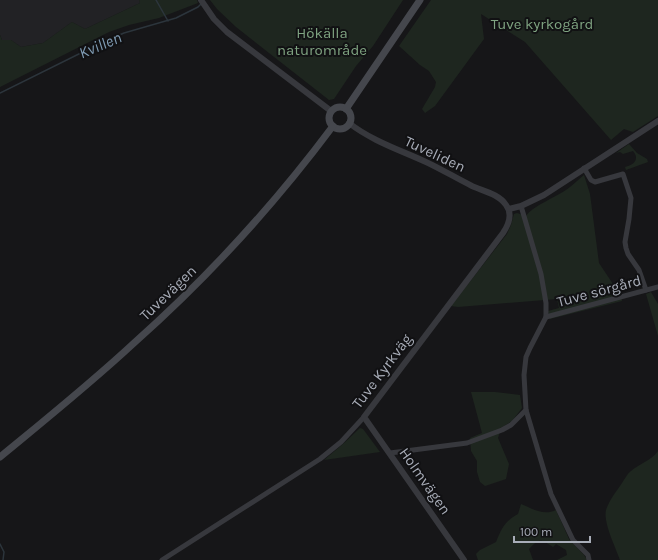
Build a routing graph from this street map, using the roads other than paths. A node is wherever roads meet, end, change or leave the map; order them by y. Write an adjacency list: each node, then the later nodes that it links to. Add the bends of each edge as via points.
1 (201, 0): 4 (street, via 227,32)
2 (420, 0): 3 (main road)
3 (346, 109): 4 (main road, via 338,107); 6 (main road, via 350,115)
4 (331, 111): 7 (main road, via 329,119)
5 (658, 121): 8 (street)
6 (349, 123): 7 (main road, via 341,128); 10 (street, Tuveliden, via 377,140 499,198)
7 (333, 126): 17 (main road, Tuvevägen, via 268,206 188,292 120,356)
8 (584, 168): 9 (street, via 544,195); 12 (street, via 595,182 623,174 631,198 626,248 639,270)
9 (521, 206): 10 (street); 13 (street, via 541,274)
10 (508, 209): 15 (street, Tuve Kyrkväg, via 509,221 503,233)
11 (658, 287): 12 (street, Tuve sörgård)
12 (646, 290): 13 (street, Tuve sörgård)
13 (546, 317): 14 (street, via 526,357)
14 (526, 410): 16 (street, via 502,430 467,443); 20 (street, via 552,494 573,540 588,555)
15 (364, 416): 16 (street, Holmvägen); 18 (street, Tuve Kyrkväg, via 341,442 320,459)
16 (390, 453): 19 (street, Holmvägen)
17 (0, 457)
18 (162, 560)
19 (464, 560)
20 (589, 560)

